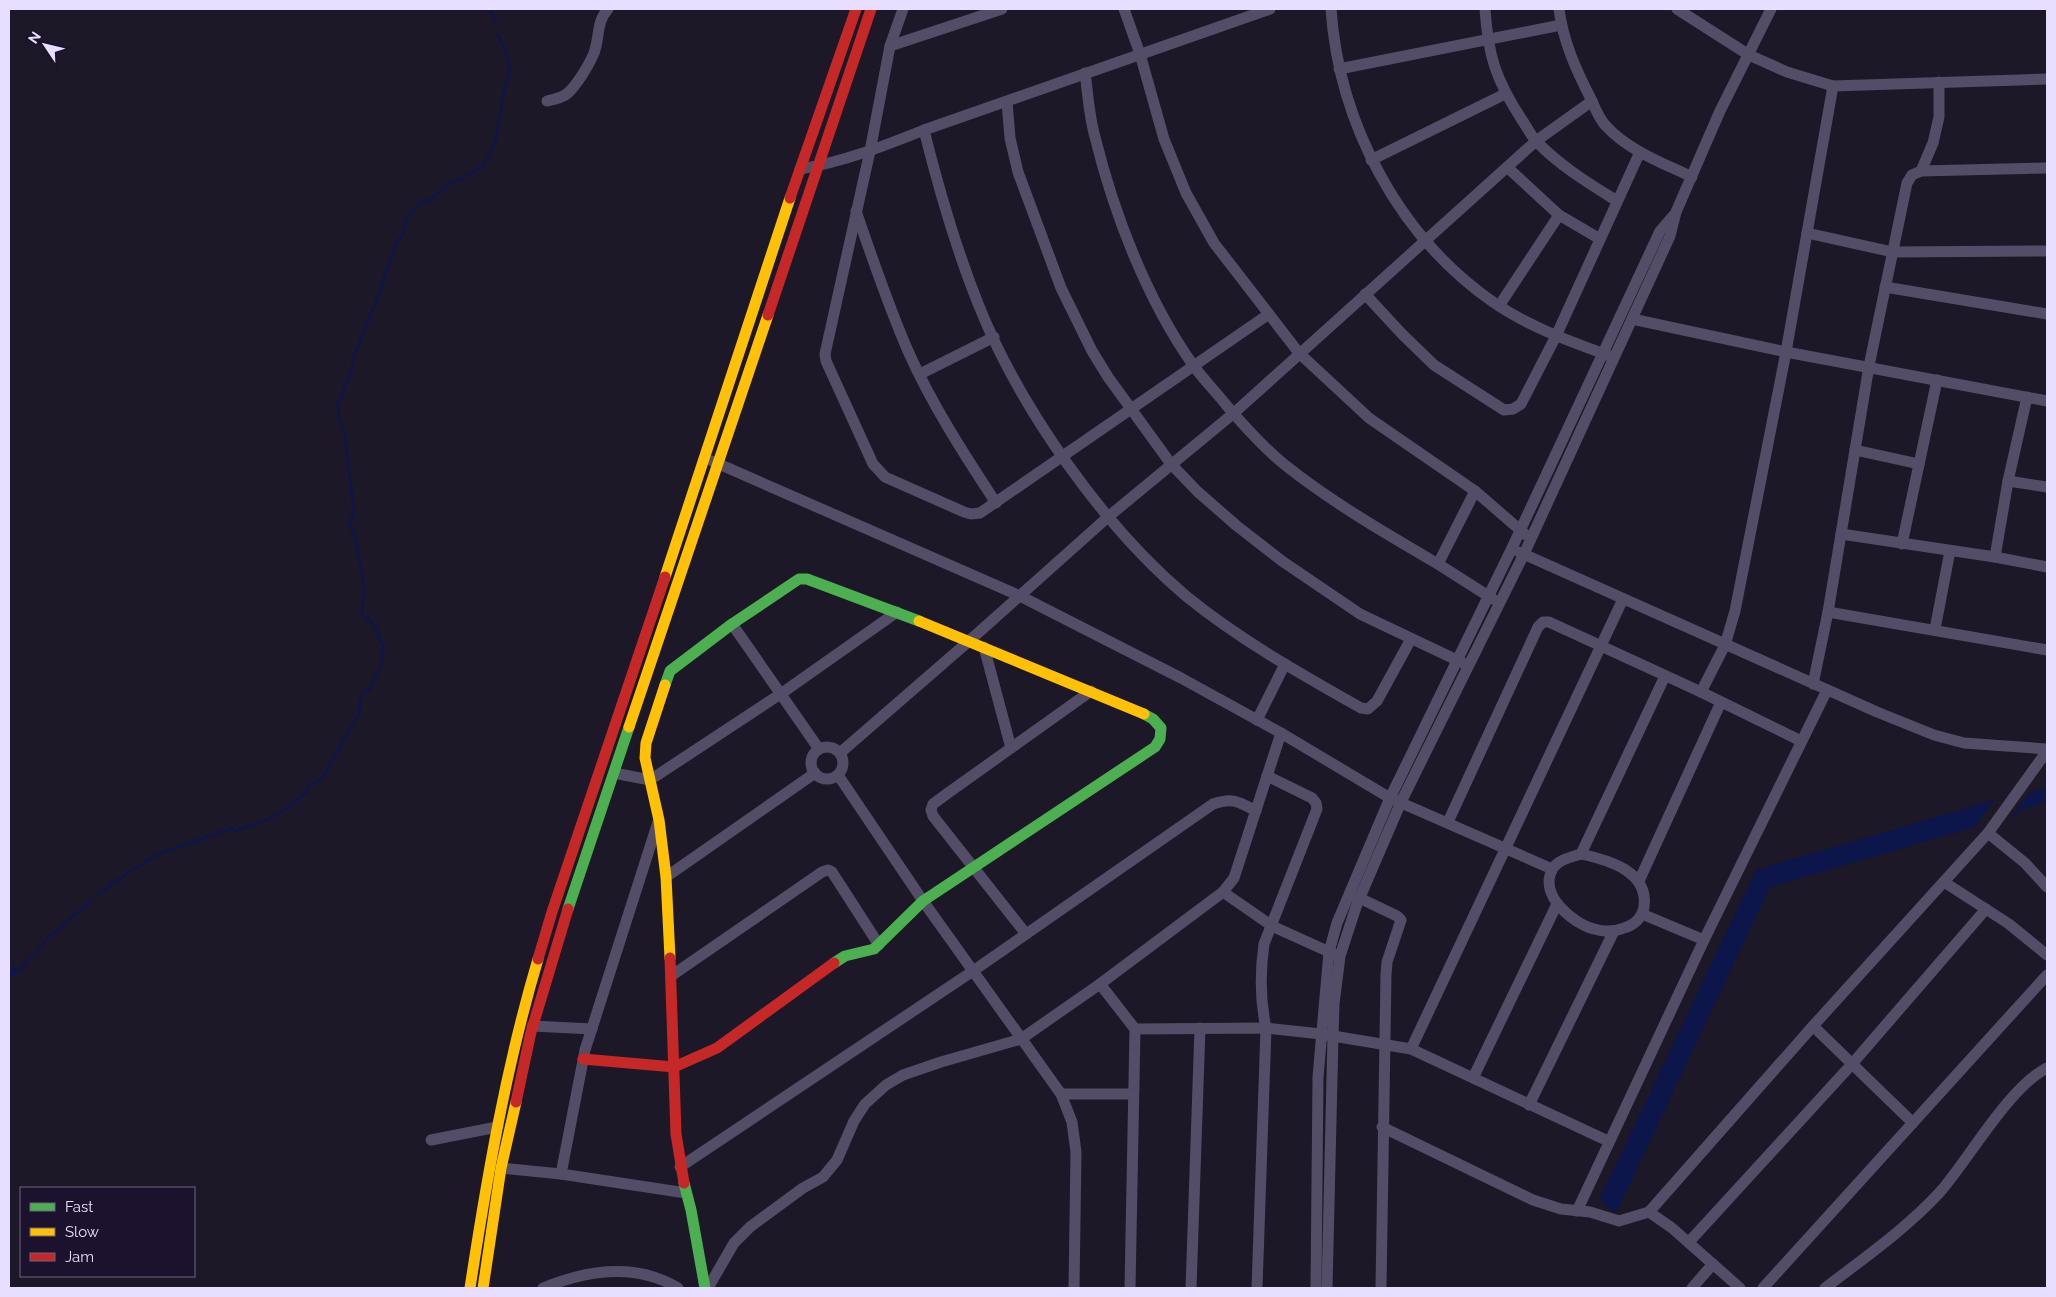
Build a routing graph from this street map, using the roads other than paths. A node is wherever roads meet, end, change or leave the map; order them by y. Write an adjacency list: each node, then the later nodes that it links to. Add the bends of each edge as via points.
1 (608, 9): 24 (street, via 599,22 594,53 581,75 568,93)
2 (856, 9): 35 (main road)
3 (870, 9): 32 (main road)
4 (903, 9): 15 (street)
5 (1002, 9): 15 (street)
6 (1124, 9): 16 (street)
7 (1270, 9): 16 (street)
8 (1331, 9): 18 (street)
9 (1485, 9): 14 (street)
10 (1559, 9): 13 (street)
11 (1677, 9): 17 (street)
12 (1771, 9): 17 (street)
13 (1561, 25): 14 (street); 26 (street, via 1570,56)
14 (1488, 38): 18 (street); 23 (street)
15 (890, 46): 29 (street)
16 (1140, 54): 19 (street); 50 (street, via 1164,139 1186,193 1214,243)
17 (1749, 55): 22 (street, via 1787,72); 37 (street)
18 (1339, 69): 31 (street, via 1349,106)
19 (1085, 74): 25 (street); 59 (street, via 1094,136 1120,215 1159,308)
20 (2047, 80): 21 (street)
21 (1939, 82): 22 (street); 36 (street, via 1940,118)
22 (1833, 86): 41 (street)
23 (1505, 94): 28 (street); 31 (street)
24 (547, 101)
25 (1007, 102): 27 (street); 67 (street, via 1010,138 1018,172 1061,288 1092,351)
26 (1592, 102): 28 (street); 30 (street, via 1606,126)
27 (924, 130): 29 (street); 54 (street, via 944,207)
28 (1536, 141): 33 (street); 38 (street, via 1572,171)
29 (870, 151): 32 (street); 39 (street)
30 (1640, 152): 37 (street); 38 (street)
31 (1371, 160): 43 (street, via 1389,192)
32 (817, 166): 35 (street); 74 (main road)
33 (1507, 167): 40 (street); 43 (street)
34 (2047, 168): 36 (street)
35 (800, 169): 73 (main road)
36 (1921, 171): 45 (street, via 1912,175 1907,183)
37 (1692, 177): 47 (street, via 1676,212 1660,231)
38 (1617, 201): 42 (street)
39 (856, 211): 61 (street, via 877,272); 80 (street, via 825,354 873,464 885,477 964,512 980,513)
40 (1559, 216): 42 (street); 49 (street)
41 (1807, 233): 45 (street); 55 (street)
42 (1600, 239): 53 (street)
43 (1425, 240): 48 (street); 49 (street, via 1455,272)
44 (2047, 251): 45 (street)
45 (1893, 252): 46 (street)
46 (1886, 287): 51 (street); 60 (street)
47 (1640, 289): 52 (street); 57 (street)
48 (1366, 294): 53 (street, via 1434,365 1504,410 1513,410 1521,404); 56 (street)
49 (1499, 306): 53 (street)
50 (1269, 314): 56 (street); 59 (street)
51 (2047, 314)
52 (1632, 319): 55 (street); 58 (street)
53 (1556, 336): 57 (street)
54 (994, 337): 61 (street); 72 (street, via 1028,402)
55 (1786, 352): 60 (street); 102 (street, via 1735,611)
56 (1299, 353): 68 (street); 79 (street, via 1369,418)
57 (1603, 354): 58 (street); 63 (street)
58 (1614, 358): 66 (street)
59 (1194, 366): 67 (street); 68 (street)
60 (1869, 366): 62 (street); 70 (street)
61 (920, 374): 80 (street, via 952,436)
62 (1937, 380): 64 (street); 76 (street)
63 (1583, 396): 66 (street); 69 (street)
64 (2027, 397): 65 (street); 77 (street)
65 (2047, 401)
66 (1594, 402): 71 (street)
67 (1130, 408): 72 (street); 75 (street)
68 (1234, 413): 75 (street); 90 (street, via 1284,464 1319,491)
69 (1558, 449): 71 (street); 82 (street)
70 (1855, 450): 76 (street); 83 (street)
71 (1570, 455): 84 (street)
72 (1063, 456): 80 (street); 81 (street)
73 (705, 458): 74 (street); 180 (main road, via 552,912 525,1003)
74 (718, 463): 92 (street); 125 (main road)
75 (1171, 464): 81 (street); 100 (street, via 1198,492 1282,561 1360,614)
76 (1919, 464): 85 (street)
77 (2008, 481): 78 (street); 89 (street)
78 (2047, 487)
79 (1475, 491): 82 (street); 90 (street)
80 (996, 503)
81 (1108, 517): 92 (street); 107 (street, via 1186,596 1231,630)
82 (1520, 530): 84 (street); 86 (street)
83 (1840, 534): 85 (street); 97 (street)
84 (1531, 539): 88 (street)
85 (1902, 544): 87 (street)
86 (1512, 548): 88 (street); 93 (street)
87 (1950, 551): 89 (street); 99 (street)
88 (1524, 554): 94 (street); 95 (street)
89 (1995, 557): 91 (street)
90 (1438, 564): 93 (street)
91 (2047, 567)
92 (1020, 596): 101 (street); 116 (street)
93 (1488, 596): 95 (street); 106 (street)
94 (1623, 599): 102 (street); 103 (street)
95 (1500, 603): 108 (street)
96 (897, 612): 98 (main road, via 814,580 799,578); 101 (main road); 114 (street)
97 (1828, 612): 99 (street); 110 (street)
98 (732, 624): 114 (street); 129 (main road, via 670,671 646,743 645,758)
99 (1935, 630): 105 (street)
100 (1411, 639): 106 (street); 107 (street, via 1377,701 1368,709)
101 (969, 641): 104 (main road); 124 (street)
102 (1724, 645): 110 (street); 113 (street)
103 (1601, 646): 109 (street); 134 (street, via 1549,622 1538,627); 136 (street)
104 (984, 648): 112 (main road); 121 (street)
105 (2047, 650)
106 (1457, 660): 108 (street); 117 (street)
107 (1285, 664): 116 (street)
108 (1469, 666): 118 (street)
109 (1665, 676): 113 (street); 137 (street)
110 (1813, 684): 111 (street)
111 (1827, 690): 120 (street); 123 (street, via 1934,735 1964,743)
112 (1091, 691): 121 (street); 138 (main road, via 1155,719 1162,730 1162,738 1155,747)
113 (1701, 692): 115 (street)
114 (782, 693): 122 (street); 129 (street)
115 (1721, 702): 120 (street); 141 (street)
116 (1257, 720): 119 (street)
117 (1425, 725): 118 (street); 130 (street)
118 (1436, 731): 131 (street)
119 (1281, 733): 128 (street); 130 (street)
120 (1801, 741): 153 (street)
121 (1011, 748): 138 (street, via 933,804 931,810)
122 (819, 749): 124 (street, via 828,747); 126 (street, via 811,763)
123 (2047, 750): 135 (street)
124 (840, 752): 127 (street, via 843,766)
125 (614, 773): 129 (street); 161 (main road)
126 (815, 773): 127 (street, via 823,778); 140 (street)
127 (838, 775): 146 (street)
128 (1267, 776): 132 (street); 150 (street, via 1312,798 1316,804)
129 (650, 780): 133 (main road)
130 (1390, 798): 131 (street); 145 (street)
131 (1401, 802): 134 (street); 145 (street)
132 (1256, 811): 144 (street, via 1234,878); 152 (street, via 1226,799 1214,804)
133 (659, 820): 140 (main road); 165 (street)
134 (1448, 822): 136 (street)
135 (1988, 833): 142 (street); 143 (street, via 2026,863)
136 (1505, 848): 139 (street); 170 (street)
137 (1581, 854): 139 (street, via 1563,860); 141 (street, via 1613,862)
138 (975, 867): 146 (main road); 152 (street)
139 (1552, 869): 147 (street, via 1550,890)
140 (666, 876): 159 (main road)
141 (1639, 882): 149 (street, via 1644,893)
142 (1944, 882): 148 (street); 162 (street)
143 (2047, 887)
144 (1223, 892): 150 (street); 160 (street)
145 (1355, 895): 155 (street, via 1337,923); 169 (street, via 1401,920 1387,962)
146 (923, 901): 154 (main road); 157 (street)
147 (1557, 904): 151 (street, via 1578,922 1594,929); 175 (street)
148 (1986, 909): 156 (street); 172 (street)
149 (1642, 914): 151 (street, via 1627,927); 153 (street)
150 (1272, 926): 155 (street); 164 (street, via 1262,958 1261,1007)
151 (1614, 931): 178 (street)
152 (1026, 934): 157 (street)
153 (1704, 940): 183 (street)
154 (879, 945): 159 (street, via 828,870); 173 (main road, via 865,953 841,958 717,1048)
155 (1334, 954): 167 (street, via 1334,1004)
156 (2047, 956)
157 (973, 971): 168 (street); 185 (street)
158 (2047, 975): 179 (street)
159 (671, 976): 173 (main road)
160 (1100, 984): 166 (street); 168 (street)
161 (532, 1026): 165 (street); 184 (main road)
162 (1813, 1026): 172 (street); 189 (street)
163 (1200, 1028): 164 (street); 166 (street); 200 (street)
164 (1266, 1028): 167 (street); 201 (street)
165 (592, 1029): 171 (street)
166 (1135, 1029): 177 (street)
167 (1327, 1035): 169 (street); 190 (street)
168 (1021, 1039): 176 (street); 197 (street, via 941,1062 903,1075 886,1085 865,1104 854,1120 837,1160 823,1177 750,1227 734,1243)
169 (1384, 1044): 170 (street); 181 (street)
170 (1411, 1049): 175 (street)
171 (583, 1060): 173 (main road); 186 (street)
172 (1852, 1064): 179 (street); 191 (street)
173 (674, 1067): 185 (main road)
174 (2047, 1068): 208 (street, via 2010,1102 1940,1192 1913,1218)
175 (1473, 1078): 178 (street)
176 (1062, 1094): 177 (street); 198 (street, via 1072,1122 1076,1152)
177 (1133, 1094): 199 (street)
178 (1529, 1105): 183 (street)
179 (1913, 1123): 207 (street)
180 (497, 1127): 182 (street); 193 (main road)
181 (1382, 1127): 188 (street, via 1533,1200); 204 (street)
182 (431, 1140)
183 (1608, 1141): 188 (street)
184 (501, 1168): 186 (street); 194 (main road)
185 (680, 1168): 187 (main road)
186 (561, 1174): 187 (street)
187 (686, 1193): 197 (main road)
188 (1577, 1211): 189 (street, via 1619,1221)
189 (1649, 1212): 191 (street)
190 (1322, 1214): 202 (street); 203 (street)
191 (1689, 1242): 192 (street)
192 (1713, 1264): 205 (street); 206 (street)
193 (470, 1288)
194 (483, 1288)
195 (542, 1288): 196 (street, via 595,1272 649,1275)
196 (678, 1288)
197 (706, 1288)
198 (1074, 1288)
199 (1130, 1288)
200 (1192, 1288)
201 (1257, 1288)
202 (1316, 1288)
203 (1326, 1288)
204 (1381, 1288)
205 (1692, 1288)
206 (1740, 1288)
207 (1763, 1288)
208 (1825, 1288)

